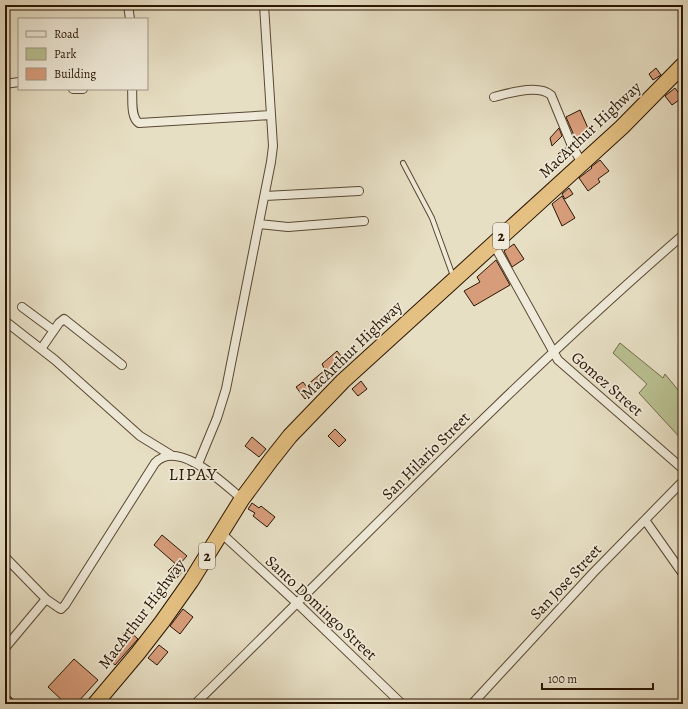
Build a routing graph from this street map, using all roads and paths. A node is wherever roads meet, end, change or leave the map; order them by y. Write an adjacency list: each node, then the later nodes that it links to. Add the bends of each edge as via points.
1 (128, 5): 3 (street)
2 (264, 5): 9 (street)
3 (130, 18)
4 (683, 65): 11 (highway, MacArthur Highway / 2, via 622,127)
5 (18, 82): 6 (street)
6 (5, 84)
7 (132, 90): 9 (street, via 134,120 139,123)
8 (494, 97): 11 (street, via 536,90 546,91 551,95 572,146)
9 (271, 115): 13 (street, via 273,146)
10 (403, 163): 18 (lane, via 432,218)
11 (582, 163): 17 (highway, MacArthur Highway / 2)
12 (359, 191): 13 (street)
13 (265, 196): 15 (street)
14 (364, 221): 15 (street, via 288,227)
15 (259, 224): 26 (street, via 226,389)
16 (683, 235): 23 (street, San Hilario Street)
17 (493, 243): 18 (highway, MacArthur Highway / 2); 23 (street, Gomez Street)
18 (454, 279): 29 (highway, MacArthur Highway / 2, via 317,407 290,436)
19 (22, 307): 21 (street)
20 (5, 320): 22 (street)
21 (53, 330): 22 (street); 24 (street, via 61,320 65,320)
22 (41, 349): 25 (street, via 140,436)
23 (554, 351): 27 (street, Gomez Street, via 558,360); 35 (street, San Hilario Street, via 450,450)
24 (122, 365)
25 (171, 455): 26 (street); 34 (street, via 159,459 155,464 65,605 59,608)
26 (198, 464): 29 (street)
27 (683, 469)
28 (683, 481): 30 (street, San Jose Street)
29 (242, 499): 31 (highway, MacArthur Highway / 2)
30 (644, 520): 33 (street); 40 (street, San Jose Street)
31 (221, 533): 35 (street, Santo Domingo Street); 37 (highway, MacArthur Highway / 2, via 162,622)
32 (5, 557): 34 (street)
33 (683, 574)
34 (46, 600): 36 (street)
35 (298, 604): 38 (street, San Hilario Street); 39 (street, Santo Domingo Street)
36 (5, 648)
37 (94, 704)
38 (195, 704)
39 (402, 704)
40 (472, 704)

